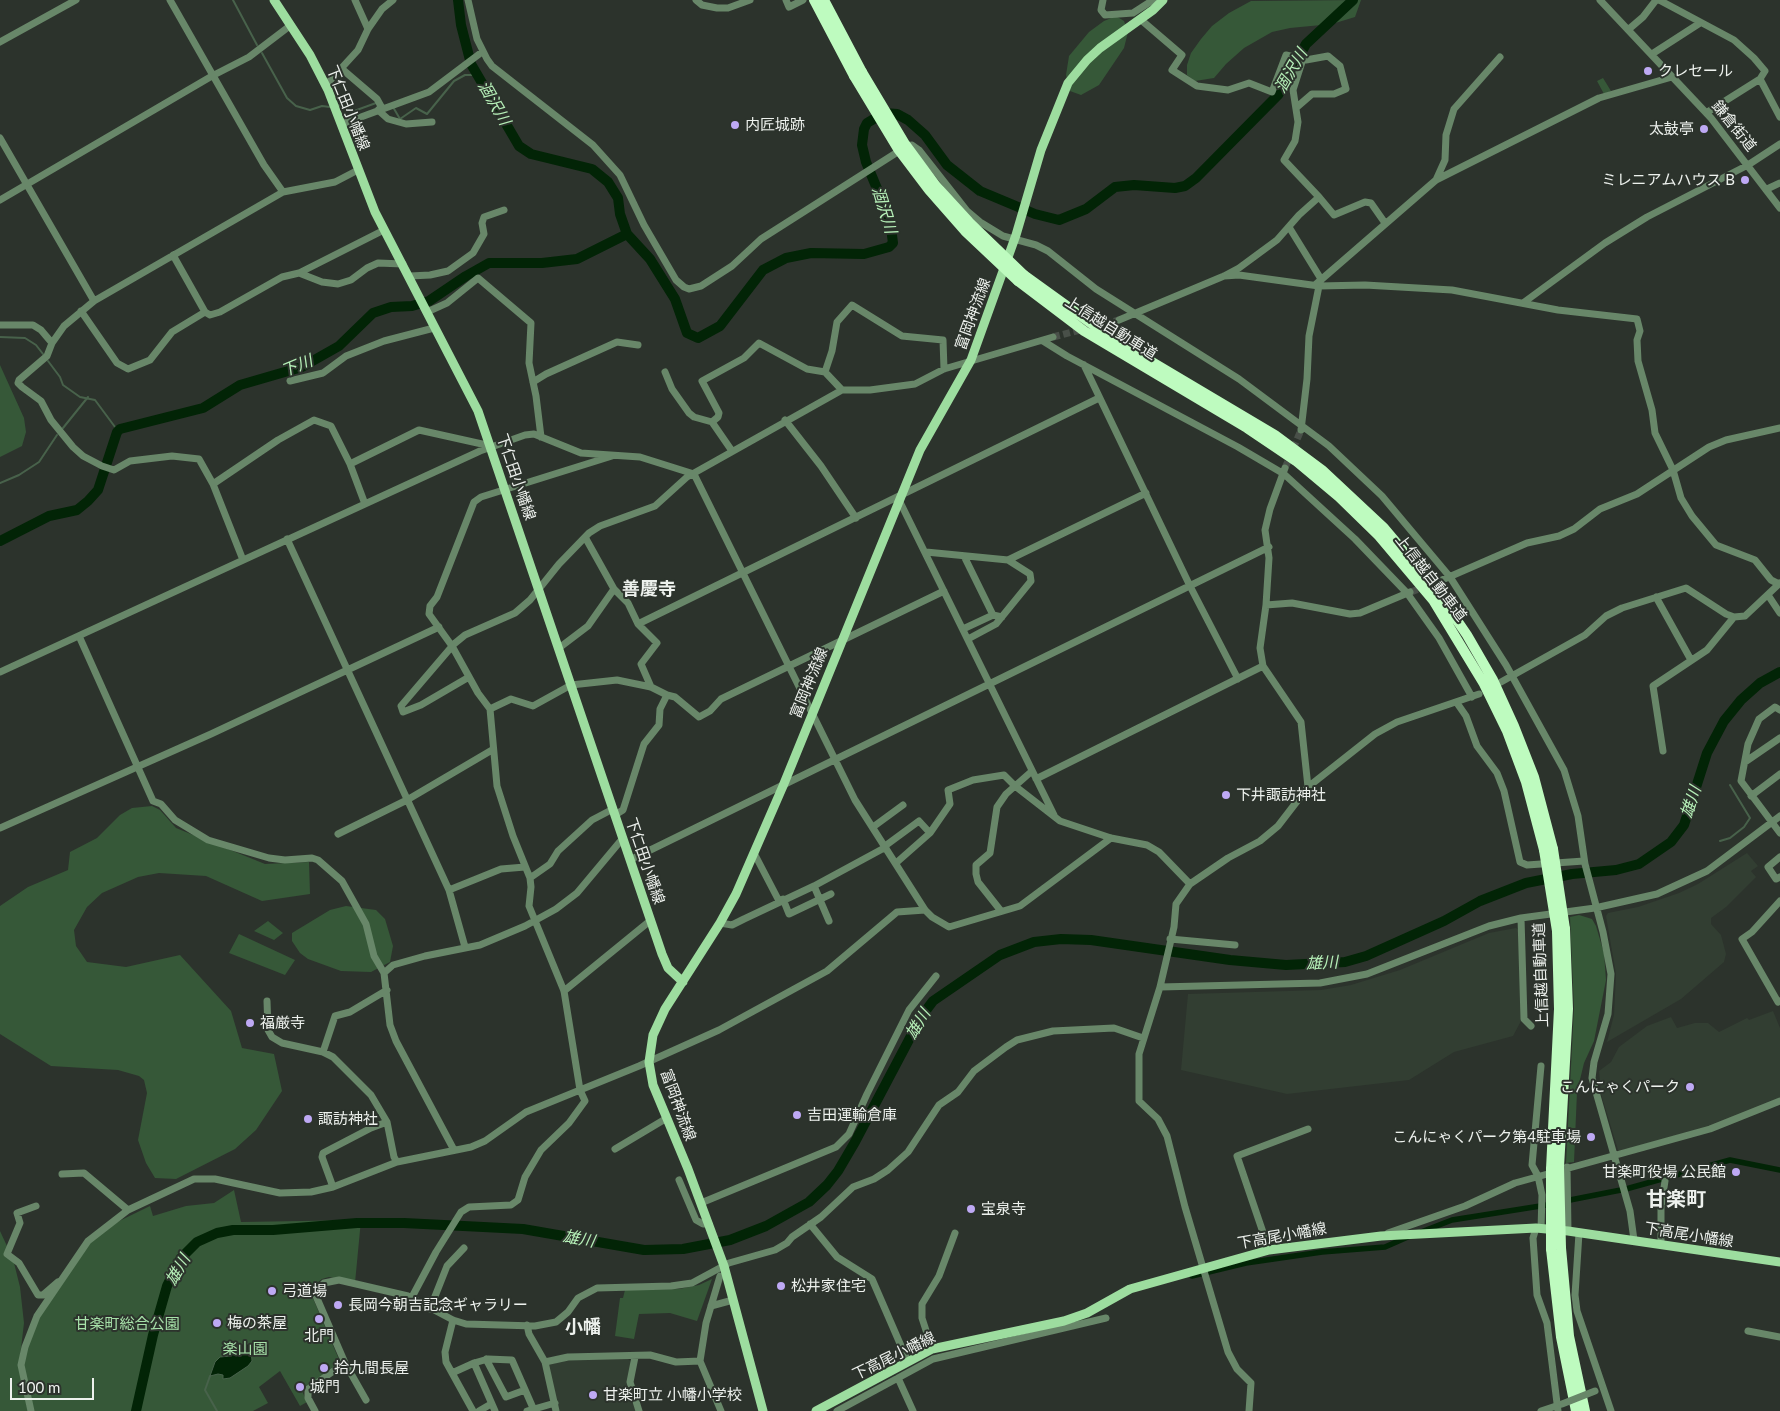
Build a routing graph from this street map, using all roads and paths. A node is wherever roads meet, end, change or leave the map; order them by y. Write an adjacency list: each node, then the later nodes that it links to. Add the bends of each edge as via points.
1 (76, 0): 23 (street)
2 (170, 0): 30 (street)
3 (274, 0): 20 (main road, 下仁田小幡線)
4 (355, 0): 21 (street)
5 (393, 0): 21 (street)
6 (468, 0): 24 (street)
7 (696, 0): 8 (street, via 702,5 728,8)
8 (750, 0)
9 (786, 0): 10 (street, via 789,7)
10 (804, 0)
11 (814, 0): 29 (highway, 上信越自動車道)
12 (824, 0): 29 (highway, 上信越自動車道)
13 (1102, 0): 14 (street, via 1101,10 1105,15 1133,13)
14 (1153, 0)
15 (1163, 0): 18 (main road, 富岡神流線)
16 (1600, 0): 22 (street, 鎌倉街道)
17 (1658, 0): 19 (street); 22 (street)
18 (1140, 19): 27 (street, via 1182,55 1172,70 1197,86 1228,90 1249,83 1272,92 1286,55); 56 (main road, 富岡神流線, via 1093,54 1068,84 1041,150)
19 (1700, 23): 25 (street); 32 (street, via 1734,40 1754,58 1765,70)
20 (291, 25): 30 (street, via 249,57); 33 (main road, 下仁田小幡線)
21 (368, 29): 28 (street, via 358,50)
22 (1630, 29): 25 (street, 鎌倉街道)
23 (0, 42)
24 (481, 52): 35 (street, via 429,92); 56 (street, via 492,66 593,145 620,175 644,225 676,280 684,287 695,289 732,266 761,239 912,145 980,222)
25 (1652, 54): 31 (street, 鎌倉街道)
26 (1500, 57): 44 (street, via 1454,109 1446,135 1445,160)
27 (1303, 59): 34 (street, via 1293,90); 34 (street, via 1328,56 1340,66 1346,89 1334,94 1312,94)
28 (342, 69): 33 (street); 35 (street, via 377,99)
29 (858, 74): 228 (highway, 上信越自動車道, bridge, via 883,127 912,170 965,231 1021,278 1110,337 1275,435 1322,470 1384,528 1437,591 1467,635 1514,726 1534,777 1549,850 1568,1000)
30 (212, 76): 46 (street); 48 (street)
31 (1672, 77): 36 (street, 鎌倉街道); 44 (street, via 1599,98)
32 (1760, 79): 36 (street); 37 (street)
33 (326, 85): 39 (main road, 下仁田小幡線)
34 (1297, 107): 49 (street, via 1295,142 1284,160)
35 (380, 109): 38 (street, via 388,119 406,124); 39 (street)
36 (1706, 113): 42 (street, 鎌倉街道)
37 (1780, 117)
38 (432, 122)
39 (342, 124): 43 (main road, 下仁田小幡線)
40 (0, 138): 46 (street)
41 (1780, 144): 42 (street)
42 (1748, 165): 47 (street, 鎌倉街道); 64 (street, via 1647,217 1605,243)
43 (358, 170): 48 (street, via 335,182); 55 (main road, 下仁田小幡線)
44 (1436, 180): 53 (street)
45 (1780, 183): 47 (street)
46 (27, 184): 50 (street); 63 (street)
47 (1767, 189): 51 (street, 鎌倉街道)
48 (283, 192): 57 (street)
49 (1320, 197): 53 (street, via 1334,215 1365,202 1371,203); 54 (street)
50 (0, 200)
51 (1780, 208)
52 (504, 210): 60 (street, via 484,217 484,234 473,253 448,271 430,276)
53 (1385, 223): 62 (street)
54 (1288, 227): 61 (street, via 1277,240); 62 (street)
55 (384, 230): 58 (main road, 下仁田小幡線); 59 (street)
56 (1015, 237): 68 (street, via 1048,251 1096,289); 76 (main road, 富岡神流線)
57 (173, 256): 63 (street); 67 (street)
58 (403, 264): 59 (street, via 378,263 352,280 338,284); 60 (main road, 下仁田小幡線)
59 (299, 273): 67 (street, via 282,277 220,312 210,315)
60 (410, 276): 65 (main road, 下仁田小幡線)
61 (1224, 276): 62 (street); 68 (street)
62 (1318, 284): 64 (street, via 1452,290); 87 (street, via 1309,336)
63 (94, 301): 66 (street)
64 (1523, 303): 94 (street, via 1637,319 1640,331 1638,361 1655,433)
65 (426, 310): 71 (main road, 下仁田小幡線); 82 (street, via 447,303 478,278 531,323 529,363)
66 (81, 311): 67 (street, via 117,363 128,369 150,360 172,332); 74 (street, via 64,326)
67 (206, 312)
68 (1136, 314): 69 (street); 87 (street, via 1239,379)
69 (1119, 320)
70 (0, 325): 74 (street, via 34,325)
71 (434, 328): 81 (street, via 384,341 346,356 323,372); 90 (main road, 下仁田小幡線, via 478,411)
72 (1053, 337): 73 (street)
73 (1043, 340): 76 (street); 77 (street)
74 (52, 343): 97 (street, via 47,356 18,383 41,401 51,420 73,447 114,470 130,461 153,458 199,459)
75 (638, 345): 82 (street, via 617,342)
76 (971, 360): 78 (street); 100 (main road, 富岡神流線, via 920,450)
77 (1083, 364): 84 (street); 95 (street)
78 (944, 368): 80 (street, via 943,340 902,336 852,305 836,322); 83 (street, via 915,384)
79 (666, 372): 86 (street, via 672,389 689,412 694,417)
80 (825, 372): 83 (street); 86 (street, via 807,369 759,343 744,358 702,381 719,413)
81 (290, 380)
82 (533, 382): 89 (street)
83 (842, 390): 85 (street)
84 (1099, 398): 99 (street); 100 (street)
85 (785, 420): 91 (street); 102 (street)
86 (712, 422): 91 (street)
87 (1302, 428): 111 (street, via 1329,446 1382,496)
88 (1780, 428): 94 (street, via 1708,447)
89 (541, 437): 90 (street, via 525,435); 92 (street, via 581,452)
90 (491, 446): 93 (street, via 419,430); 98 (main road, 下仁田小幡線); 101 (street)
91 (732, 451): 96 (street)
92 (617, 455): 96 (street, via 640,457); 98 (street)
93 (350, 464): 97 (street, via 331,426 314,420); 101 (street)
94 (1673, 470): 111 (street, via 1637,494 1600,509 1574,529 1527,543); 113 (street, via 1681,498 1716,545 1755,560 1771,580)
95 (1285, 471): 105 (street, via 1265,530); 118 (street)
96 (694, 474): 103 (street, via 655,506 612,520); 110 (street)
97 (213, 484): 108 (street)
98 (506, 490): 115 (main road, 下仁田小幡線); 127 (street, via 474,502 441,588 430,606 429,614)
99 (1146, 492): 109 (street); 114 (street)
100 (901, 498): 102 (street); 106 (street); 131 (main road, 富岡神流線)
101 (365, 504): 104 (street)
102 (856, 518): 110 (street)
103 (586, 537): 115 (street); 116 (street)
104 (287, 539): 108 (street); 137 (street)
105 (1268, 548): 114 (street); 121 (street)
106 (926, 552): 107 (street); 117 (street)
107 (964, 556): 109 (street); 123 (street)
108 (243, 560): 129 (street)
109 (1008, 560): 124 (street, via 1030,574 1030,581)
110 (742, 573): 126 (street); 136 (street)
111 (1450, 577): 112 (street); 139 (street)
112 (1442, 580)
113 (1779, 584): 119 (street)
114 (1190, 586): 141 (street); 143 (street)
115 (538, 588): 132 (street, via 515,613 466,635); 133 (main road, 下仁田小幡線)
116 (614, 589): 126 (street, via 628,603); 133 (street, via 588,626)
117 (944, 591): 128 (street); 131 (street)
118 (1409, 593): 121 (street, via 1350,614 1292,603); 148 (street)
119 (1768, 595): 122 (street); 125 (street, via 1745,616)
120 (1656, 597): 125 (street, via 1686,588); 134 (street); 139 (street, via 1606,616 1585,635)
121 (1266, 605): 135 (street, via 1260,637)
122 (1780, 613)
123 (993, 615): 124 (street); 128 (street)
124 (1002, 617): 130 (street, via 996,624)
125 (1734, 617): 134 (street, via 1716,642)
126 (638, 624): 145 (street, via 657,643 641,664)
127 (439, 627): 132 (street); 137 (street)
128 (964, 629): 130 (street)
129 (79, 636): 138 (street); 158 (street)
130 (968, 639): 143 (street)
131 (841, 641): 136 (street); 152 (main road, 富岡神流線)
132 (452, 646): 140 (street); 140 (street, via 401,706 403,712)
133 (559, 648): 144 (main road, 下仁田小幡線)
134 (1691, 660): 155 (street, via 1653,686)
135 (1263, 666): 141 (street); 164 (street, via 1300,722)
136 (790, 667): 147 (street, via 721,699 699,717 682,701); 152 (street)
137 (348, 670): 158 (street); 166 (street)
138 (0, 672)
139 (1513, 676): 142 (street); 183 (street, via 1564,770 1578,816)
140 (469, 677): 150 (street)
141 (1238, 679): 161 (street)
142 (1502, 682)
143 (990, 684): 156 (street); 159 (street)
144 (571, 685): 145 (street, via 617,680); 150 (street, via 533,706 511,699); 168 (main road, 下仁田小幡線)
145 (651, 687): 147 (street)
146 (1479, 694): 148 (street)
147 (667, 695): 168 (street, via 660,708 659,725 642,750 623,810)
148 (1472, 697): 149 (street)
149 (1457, 703): 164 (street, via 1396,722 1375,734); 183 (street, via 1466,716 1477,746 1497,773 1520,862 1527,865)
150 (490, 709): 154 (street)
151 (1780, 710): 157 (street, via 1775,708 1759,718 1748,744)
152 (811, 715): 156 (street); 162 (main road, 富岡神流線)
153 (1780, 738): 157 (street)
154 (492, 750): 166 (street); 185 (street, via 497,786)
155 (1663, 751)
156 (835, 761): 162 (street); 172 (street)
157 (1745, 763): 165 (street, via 1741,780)
158 (137, 766): 173 (street); 206 (street, via 153,801 208,840 269,858 318,860 350,892 366,924 374,956)
159 (1032, 771): 161 (street); 163 (street)
160 (1780, 774): 165 (street)
161 (1036, 779): 169 (street)
162 (783, 786): 180 (main road, 富岡神流線); 182 (street)
163 (1015, 786): 169 (street); 174 (street, via 1004,775 973,780 948,790 950,804); 197 (street, via 997,807 990,853 976,865 978,882)
164 (1308, 788): 188 (street, via 1267,836)
165 (1751, 796): 171 (street)
166 (407, 800): 176 (street); 190 (street)
167 (903, 805): 172 (street)
168 (614, 812): 177 (main road, 下仁田小幡線); 187 (street, via 592,820 558,851 550,864)
169 (1054, 815): 178 (street, via 1060,821)
170 (1780, 816): 171 (street)
171 (1771, 822): 175 (street); 194 (street, via 1710,868 1657,894)
172 (873, 827): 179 (street)
173 (0, 828)
174 (930, 833): 179 (street, via 918,821); 184 (street)
175 (1780, 833)
176 (338, 834)
177 (623, 838): 182 (main road, 下仁田小幡線); 199 (street, via 577,893)
178 (1110, 838): 188 (street, via 1147,845 1174,865); 197 (street, via 1020,906)
179 (885, 846): 184 (street); 189 (street)
180 (754, 852): 193 (street); 202 (main road, 富岡神流線)
181 (1780, 857): 186 (street, via 1768,867 1776,879)
182 (630, 860): 200 (main road, 下仁田小幡線)
183 (1585, 862): 194 (street)
184 (896, 863): 196 (street)
185 (525, 867): 187 (street); 190 (street, via 501,869)
186 (1780, 877)
187 (530, 878): 199 (street, via 529,906)
188 (1190, 884): 203 (street, via 1176,904)
189 (814, 886): 192 (street); 193 (street)
190 (449, 890): 205 (street)
191 (830, 894): 192 (street)
192 (820, 899): 193 (street, via 789,914); 201 (street)
193 (781, 900): 202 (street, via 732,925)
194 (1595, 904): 198 (street); 226 (street, via 1611,974 1608,1014 1592,1078)
195 (1779, 907): 213 (street, via 1742,939)
196 (925, 910): 197 (street, via 949,927); 217 (street, via 897,912 827,971 719,1030)
197 (1001, 911)
198 (1521, 918): 209 (street, via 1489,926 1384,968 1349,978 1312,983); 214 (street, via 1524,1019)
199 (536, 920): 205 (street, via 480,946); 211 (street)
200 (651, 920): 208 (main road, 下仁田小幡線, via 666,964); 211 (street)
201 (829, 921)
202 (720, 923): 208 (main road, 富岡神流線)
203 (1170, 940): 204 (street); 209 (street)
204 (1235, 944)
205 (465, 947): 206 (street, via 393,965)
206 (384, 973): 210 (street)
207 (936, 976): 234 (street, via 909,1010 849,1134 836,1147)
208 (683, 982): 217 (main road, 富岡神流線, via 656,1028)
209 (1160, 987): 215 (street)
210 (387, 990): 216 (street, via 350,1012 335,1016); 225 (street, via 390,1025 396,1041)
211 (564, 991): 219 (street)
212 (267, 1001): 216 (street, via 268,1030 272,1037 282,1043)
213 (1780, 1001)
214 (1531, 1026)
215 (1144, 1038): 238 (street, via 1114,1028 1053,1031 1006,1046 974,1071 958,1092 939,1105 908,1152 874,1179 853,1187); 251 (street, via 1139,1054 1138,1101 1158,1119 1167,1136)
216 (323, 1052): 222 (street, via 333,1057 371,1095)
217 (649, 1062): 219 (street); 221 (main road, 富岡神流線, via 653,1085)
218 (1541, 1066): 230 (street, via 1532,1157)
219 (580, 1090): 225 (street, via 526,1112 485,1141); 254 (street, via 585,1101 569,1123 541,1150 525,1177 518,1200 511,1205 469,1207 461,1212)
220 (1780, 1101): 226 (street, via 1710,1129)
221 (667, 1118): 224 (street); 234 (main road, 富岡神流線)
222 (387, 1122): 227 (street); 233 (street, via 323,1153)
223 (1308, 1128): 248 (street, via 1237,1156)
224 (616, 1149)
225 (454, 1150): 227 (street)
226 (1614, 1155): 228 (street); 244 (street, via 1630,1211)
227 (397, 1162): 233 (street)
228 (1559, 1168): 230 (street); 240 (street); 247 (highway, 上信越自動車道, bridge)
229 (62, 1174): 236 (street, via 84,1172)
230 (1538, 1176): 239 (street, via 1542,1195); 243 (street)
231 (679, 1180): 237 (street, via 696,1220)
232 (1665, 1180): 245 (street)
233 (333, 1187): 236 (street, via 280,1193 215,1179 194,1179)
234 (701, 1203): 237 (main road, 富岡神流線)
235 (36, 1206): 253 (street, via 17,1213 20,1224 7,1254 19,1263 38,1295 43,1295)
236 (128, 1210): 253 (street, via 88,1241)
237 (709, 1224): 250 (main road, 富岡神流線)
238 (810, 1224): 250 (street, via 775,1250); 269 (street, via 837,1257 872,1279)
239 (1539, 1228): 240 (main road, 下高尾小幡線); 243 (main road, 下高尾小幡線); 278 (street, via 1533,1238 1537,1294 1547,1324)
240 (1568, 1231): 242 (main road, 下高尾小幡線)
241 (955, 1233): 264 (street, via 940,1276 922,1304 922,1318)
242 (1579, 1233): 244 (main road, 下高尾小幡線); 275 (street, via 1575,1295)
243 (1381, 1236): 248 (main road, 下高尾小幡線)
244 (1634, 1240): 245 (main road, 下高尾小幡線)
245 (1661, 1245): 249 (main road, 下高尾小幡線)
246 (464, 1248): 257 (street, via 448,1266)
247 (1556, 1249): 293 (highway, 上信越自動車道, via 1561,1337); 294 (highway, 上信越自動車道, via 1569,1336)
248 (1269, 1250): 251 (main road, 下高尾小幡線)
249 (1780, 1262)
250 (723, 1263): 255 (main road, 富岡神流線); 260 (street, via 700,1280 681,1286 596,1288 578,1298 556,1322)
251 (1202, 1267): 262 (main road, 下高尾小幡線, via 1124,1291 1078,1316); 291 (street, via 1228,1352 1237,1369 1251,1384)
252 (720, 1276): 256 (street)
253 (63, 1278): 281 (street, via 37,1316 22,1356 22,1375)
254 (412, 1297): 257 (street); 270 (street, via 339,1280 320,1287 316,1296)
255 (733, 1300): 256 (street); 287 (main road, 富岡神流線)
256 (711, 1306): 267 (street)
257 (430, 1309): 259 (street)
258 (1106, 1318): 262 (street)
259 (453, 1320): 260 (street, via 474,1325); 272 (street, via 445,1355)
260 (527, 1325): 268 (street)
261 (1748, 1331): 263 (street)
262 (1016, 1336): 264 (main road, 下高尾小幡線); 273 (street, via 933,1359)
263 (1780, 1337)
264 (932, 1350): 269 (main road, 下高尾小幡線)
265 (635, 1357): 267 (street, via 650,1355 676,1362); 268 (street, via 568,1357); 285 (street, via 630,1382)
266 (486, 1359): 271 (street); 274 (street, via 512,1360); 274 (street, via 506,1398)
267 (700, 1361): 286 (street)
268 (545, 1362): 277 (street)
269 (908, 1362): 288 (main road, 下高尾小幡線)
270 (345, 1363): 276 (street); 282 (street, via 308,1389 308,1398)
271 (474, 1363): 272 (street); 279 (street)
272 (452, 1373): 283 (street)
273 (898, 1378): 289 (street); 290 (street)
274 (525, 1390): 280 (street)
275 (1598, 1390): 278 (street, bridge); 295 (street)
276 (366, 1400)
277 (555, 1407): 280 (street)
278 (1559, 1407): 292 (street)
279 (493, 1408): 284 (street)
280 (530, 1410)
281 (31, 1411)
282 (315, 1411)
283 (473, 1411)
284 (478, 1411)
285 (639, 1411)
286 (721, 1411)
287 (763, 1411)
288 (816, 1411)
289 (836, 1411)
290 (913, 1411)
291 (1250, 1411)
292 (1541, 1411)
293 (1576, 1411)
294 (1585, 1411)
295 (1611, 1411)

